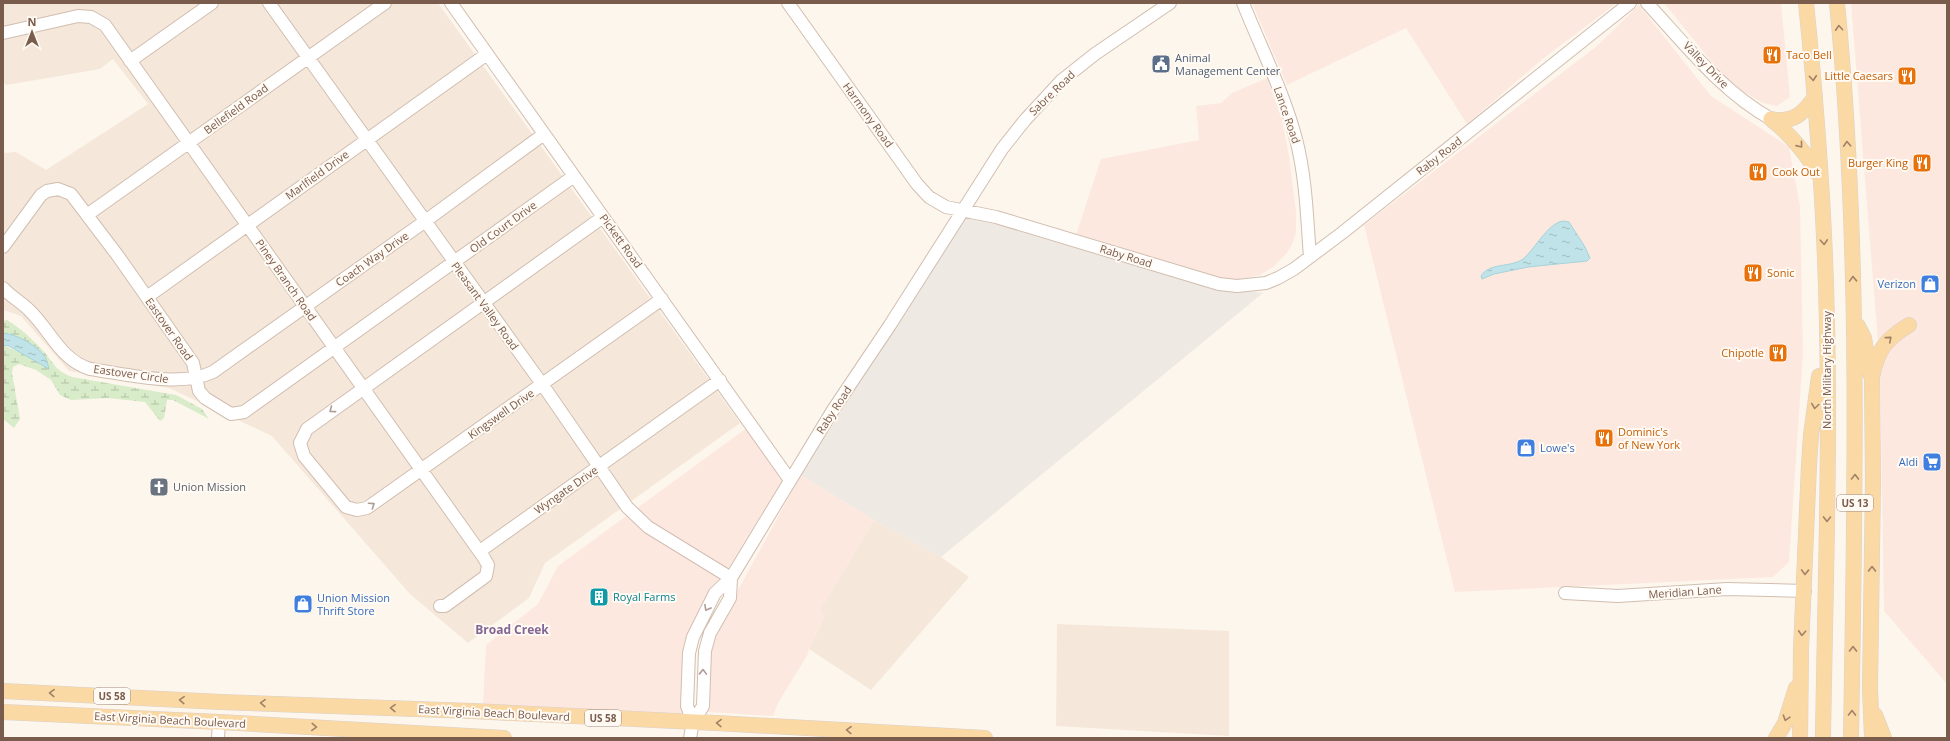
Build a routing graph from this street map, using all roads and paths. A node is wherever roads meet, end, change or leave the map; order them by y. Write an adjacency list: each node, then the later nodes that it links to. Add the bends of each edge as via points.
1 (212, 3): 15 (street)
2 (269, 3): 14 (street, Pleasant Valley Road)
3 (385, 3): 14 (street, Bellefield Road)
4 (451, 3): 13 (street, Pickett Road)
5 (788, 3): 23 (street, Harmony Road, via 917,184 937,203 946,208)
6 (1170, 3): 23 (street, Sabre Road, via 1095,54 1050,92 1002,149)
7 (1243, 3): 29 (street, Lance Road, via 1289,116 1296,141 1302,169)
8 (1630, 3): 29 (street, Raby Road)
9 (1647, 3): 17 (street, Valley Drive, via 1723,84 1740,99)
10 (1806, 3): 16 (main road, North Military Highway / US 13, one-way to 16)
11 (1837, 3): 36 (main road, US 13, one-way to 11, via 1846,120)
12 (3, 33): 15 (street, Piney Branch Road, via 86,16 99,20 104,25)
13 (487, 54): 18 (street, Pickett Road); 19 (street, Marlfield Drive)
14 (308, 58): 19 (street, Pleasant Valley Road); 20 (street, Bellefield Road)
15 (130, 61): 20 (street, Piney Branch Road)
16 (1815, 97): 17 (main road, via 1796,118); 22 (main road, North Military Highway / US 13)
17 (1771, 119): 22 (main road, one-way to 22, via 1797,141)
18 (544, 134): 21 (street, Pickett Road); 26 (street, Coach Way Drive)
19 (366, 140): 26 (street, Pleasant Valley Road); 27 (street, Marlfield Drive)
20 (188, 143): 24 (street, Bellefield Road); 27 (street, Piney Branch Road)
21 (574, 176): 25 (street, Pickett Road); 30 (street, Old Court Drive)
22 (1821, 178): 38 (main road, North Military Highway / US 13, one-way to 38)
23 (962, 210): 29 (street, Raby Road, via 996,217 1225,284 1253,286 1266,283); 47 (street, Raby Road)
24 (87, 215): 28 (street, Eastover Road, via 71,194 65,190 52,189 41,194); 32 (street, Eastover Road)
25 (603, 217): 33 (street, Pickett Road); 34 (street)
26 (424, 222): 30 (street, Pleasant Valley Road); 35 (street, Coach Way Drive)
27 (247, 225): 32 (street, Marlfield Drive); 35 (street, Piney Branch Road)
28 (3, 247)
29 (1310, 257)
30 (454, 263): 34 (street, Pleasant Valley Road); 39 (street, Old Court Drive)
31 (3, 288): 40 (street, Eastover Circle, via 30,310 64,354 80,366 173,380)
32 (147, 297): 40 (street, Eastover Road, via 193,363)
33 (662, 299): 41 (street, Pickett Road); 42 (street, Kingswell Drive)
34 (483, 303): 42 (street, Pleasant Valley Road); 43 (street)
35 (305, 306): 39 (street, Piney Branch Road); 40 (street, Coach Way Drive, via 213,372)
36 (1854, 318): 44 (main road, via 1864,338); 66 (main road, US 13, one-way to 36, via 1856,400)
37 (1909, 325): 44 (main road, one-way to 37, via 1875,364 1885,342)
38 (1827, 326): 50 (main road, one-way to 50, via 1811,436); 65 (main road, North Military Highway / US 13, one-way to 65)
39 (335, 347): 40 (street, Eastover Road, via 238,414 231,414 205,398 199,391); 43 (street, Piney Branch Road)
40 (197, 379)
41 (720, 380): 45 (street, Wyngate Drive); 47 (street, Pickett Road)
42 (542, 384): 45 (street, Pleasant Valley Road); 46 (street, Kingswell Drive)
43 (364, 387): 46 (street, Piney Branch Road); 46 (street, Kingswell Drive, one-way to 46, via 307,429 300,443 304,456 350,509 362,510)
44 (1872, 387): 54 (main road, one-way to 44)
45 (599, 466): 48 (street, Wyngate Drive); 49 (street, Pleasant Valley Road, via 635,515 648,526)
46 (421, 470): 48 (street, Piney Branch Road)
47 (790, 480): 49 (street, Raby Road)
48 (480, 551): 52 (street, via 488,565 486,576 445,606)
49 (731, 578): 58 (street, Raby Road, via 730,598 710,633 704,651 703,706)
50 (1805, 591): 51 (street, Meridian Lane, via 1727,589 1618,596); 53 (main road, one-way to 53)
51 (1565, 593)
52 (440, 606)
53 (1801, 670): 63 (main road, one-way to 63, via 1785,723); 64 (main road)
54 (1870, 688): 67 (main road); 68 (main road, via 1875,716)
55 (3, 691): 58 (main road, East Virginia Beach Boulevard / US 58, one-way to 55)
56 (3, 712): 57 (main road, East Virginia Beach Boulevard / US 58)
57 (219, 722): 59 (street); 60 (main road, East Virginia Beach Boulevard / US 58, one-way to 60)
58 (693, 722): 61 (street, Raby Road); 62 (main road, East Virginia Beach Boulevard / US 58, one-way to 58)
59 (218, 738)
60 (504, 738)
61 (690, 738)
62 (986, 738)
63 (1776, 738)
64 (1800, 738)
65 (1823, 738)
66 (1851, 738)
67 (1872, 738)
68 (1884, 738)

